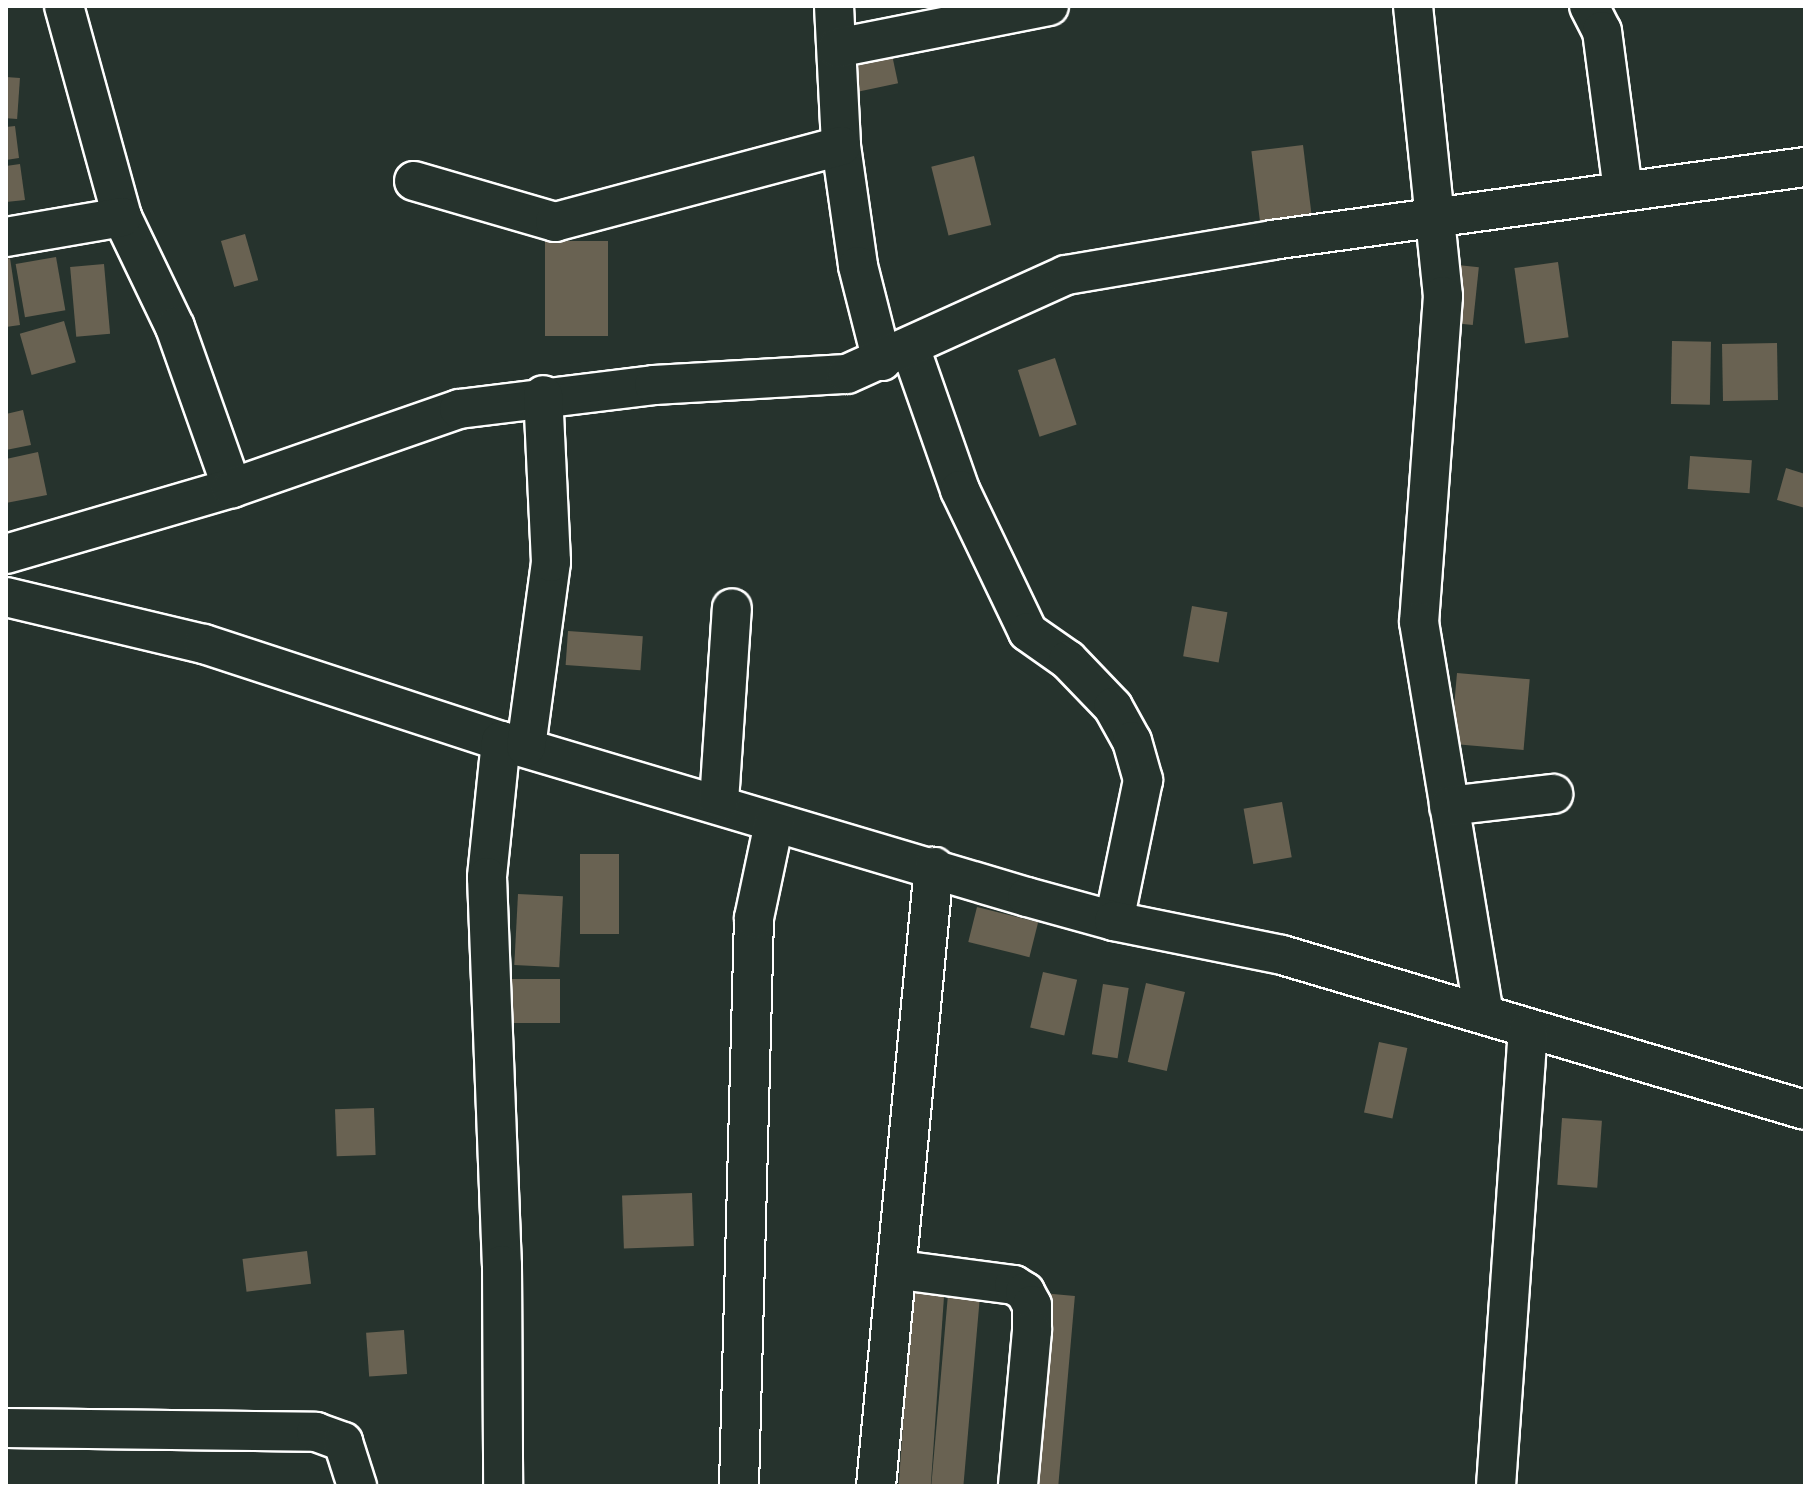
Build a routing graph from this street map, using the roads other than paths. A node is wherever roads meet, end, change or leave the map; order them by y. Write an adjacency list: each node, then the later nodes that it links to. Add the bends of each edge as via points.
1 (64, 6): 11 (street)
2 (834, 6): 6 (street)
3 (1049, 6): 6 (street)
4 (1413, 6): 12 (street)
5 (1589, 6): 10 (street, via 1602,31)
6 (837, 48): 7 (street)
7 (841, 146): 9 (street, via 555,222); 14 (street, via 858,266)
8 (1805, 167): 10 (street)
9 (414, 181)
10 (1623, 191): 12 (street)
11 (122, 217): 13 (street); 16 (street, via 175,327)
12 (1435, 221): 14 (street, via 1272,240 1066,275); 23 (street, via 1443,296 1419,622)
13 (6, 237)
14 (896, 354): 15 (street, via 847,374); 26 (street, via 1028,632 1068,660 1113,707 1132,741 1143,780)
15 (543, 395): 16 (street, via 459,409); 20 (street, via 551,562)
16 (232, 488): 17 (street)
17 (6, 554)
18 (6, 597): 20 (street, via 204,644)
19 (732, 608): 22 (street)
20 (514, 744): 22 (street); 33 (street, via 487,877 502,1265)
21 (1553, 794): 23 (street)
22 (719, 802): 24 (street)
23 (1449, 806): 27 (street)
24 (774, 823): 25 (street); 34 (street, via 754,918)
25 (934, 867): 26 (street); 30 (street)
26 (1114, 921): 27 (street, via 1282,955)
27 (1484, 1013): 28 (street)
28 (1528, 1031): 29 (street); 37 (street)
29 (1805, 1110)
30 (900, 1270): 35 (street, via 884,1364); 36 (street, via 1014,1285 1025,1292 1032,1305 1032,1331)
31 (6, 1428): 32 (street, via 316,1432 343,1442)
32 (357, 1486)
33 (503, 1486)
34 (739, 1486)
35 (876, 1486)
36 (1018, 1486)
37 (1496, 1486)

